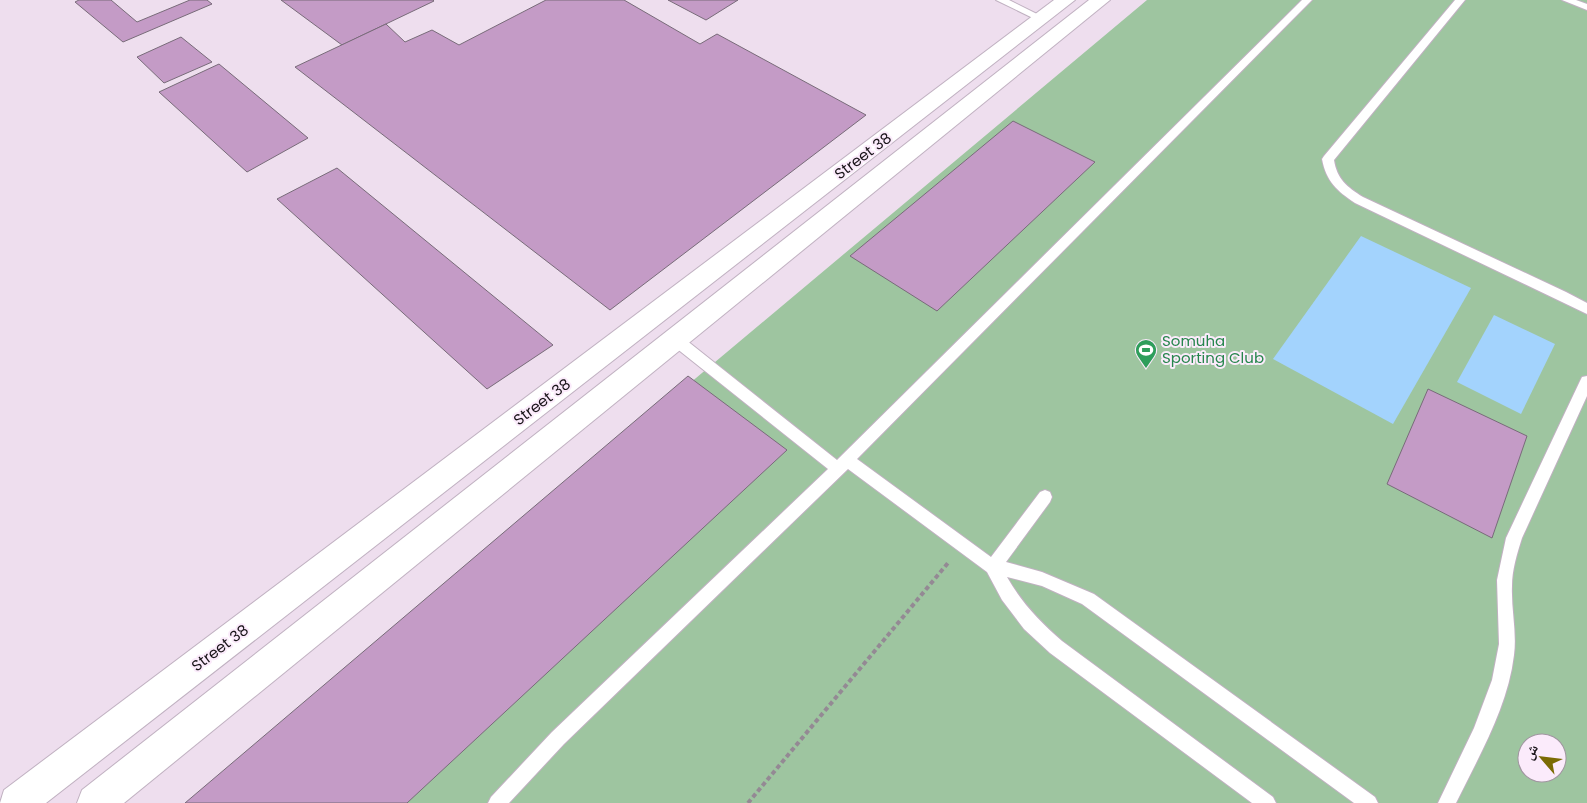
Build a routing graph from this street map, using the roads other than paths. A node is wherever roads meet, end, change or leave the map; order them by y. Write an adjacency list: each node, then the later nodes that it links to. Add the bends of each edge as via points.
1 (1001, 0): 8 (lane)
2 (1066, 0): 8 (street, Street 38)
3 (1101, 0): 10 (street, Street 38)
4 (1307, 0): 12 (lane)
5 (1460, 0): 9 (lane, via 1328,159 1329,173 1340,188 1359,200)
6 (1567, 0): 7 (lane)
7 (1587, 7)
8 (1042, 19): 15 (street, Street 38)
9 (1587, 309)
10 (676, 340): 12 (lane); 16 (street, Street 38)
11 (1587, 381): 20 (lane, via 1506,564 1504,594 1508,627 1505,662 1496,695)
12 (842, 465): 14 (lane); 17 (lane, via 558,738)
13 (1046, 497): 14 (lane)
14 (993, 567): 18 (lane, via 1008,595 1030,623 1056,647); 19 (lane, via 1025,572 1088,599)
15 (16, 803)
16 (95, 803)
17 (497, 803)
18 (1267, 803)
19 (1369, 803)
20 (1447, 803)

